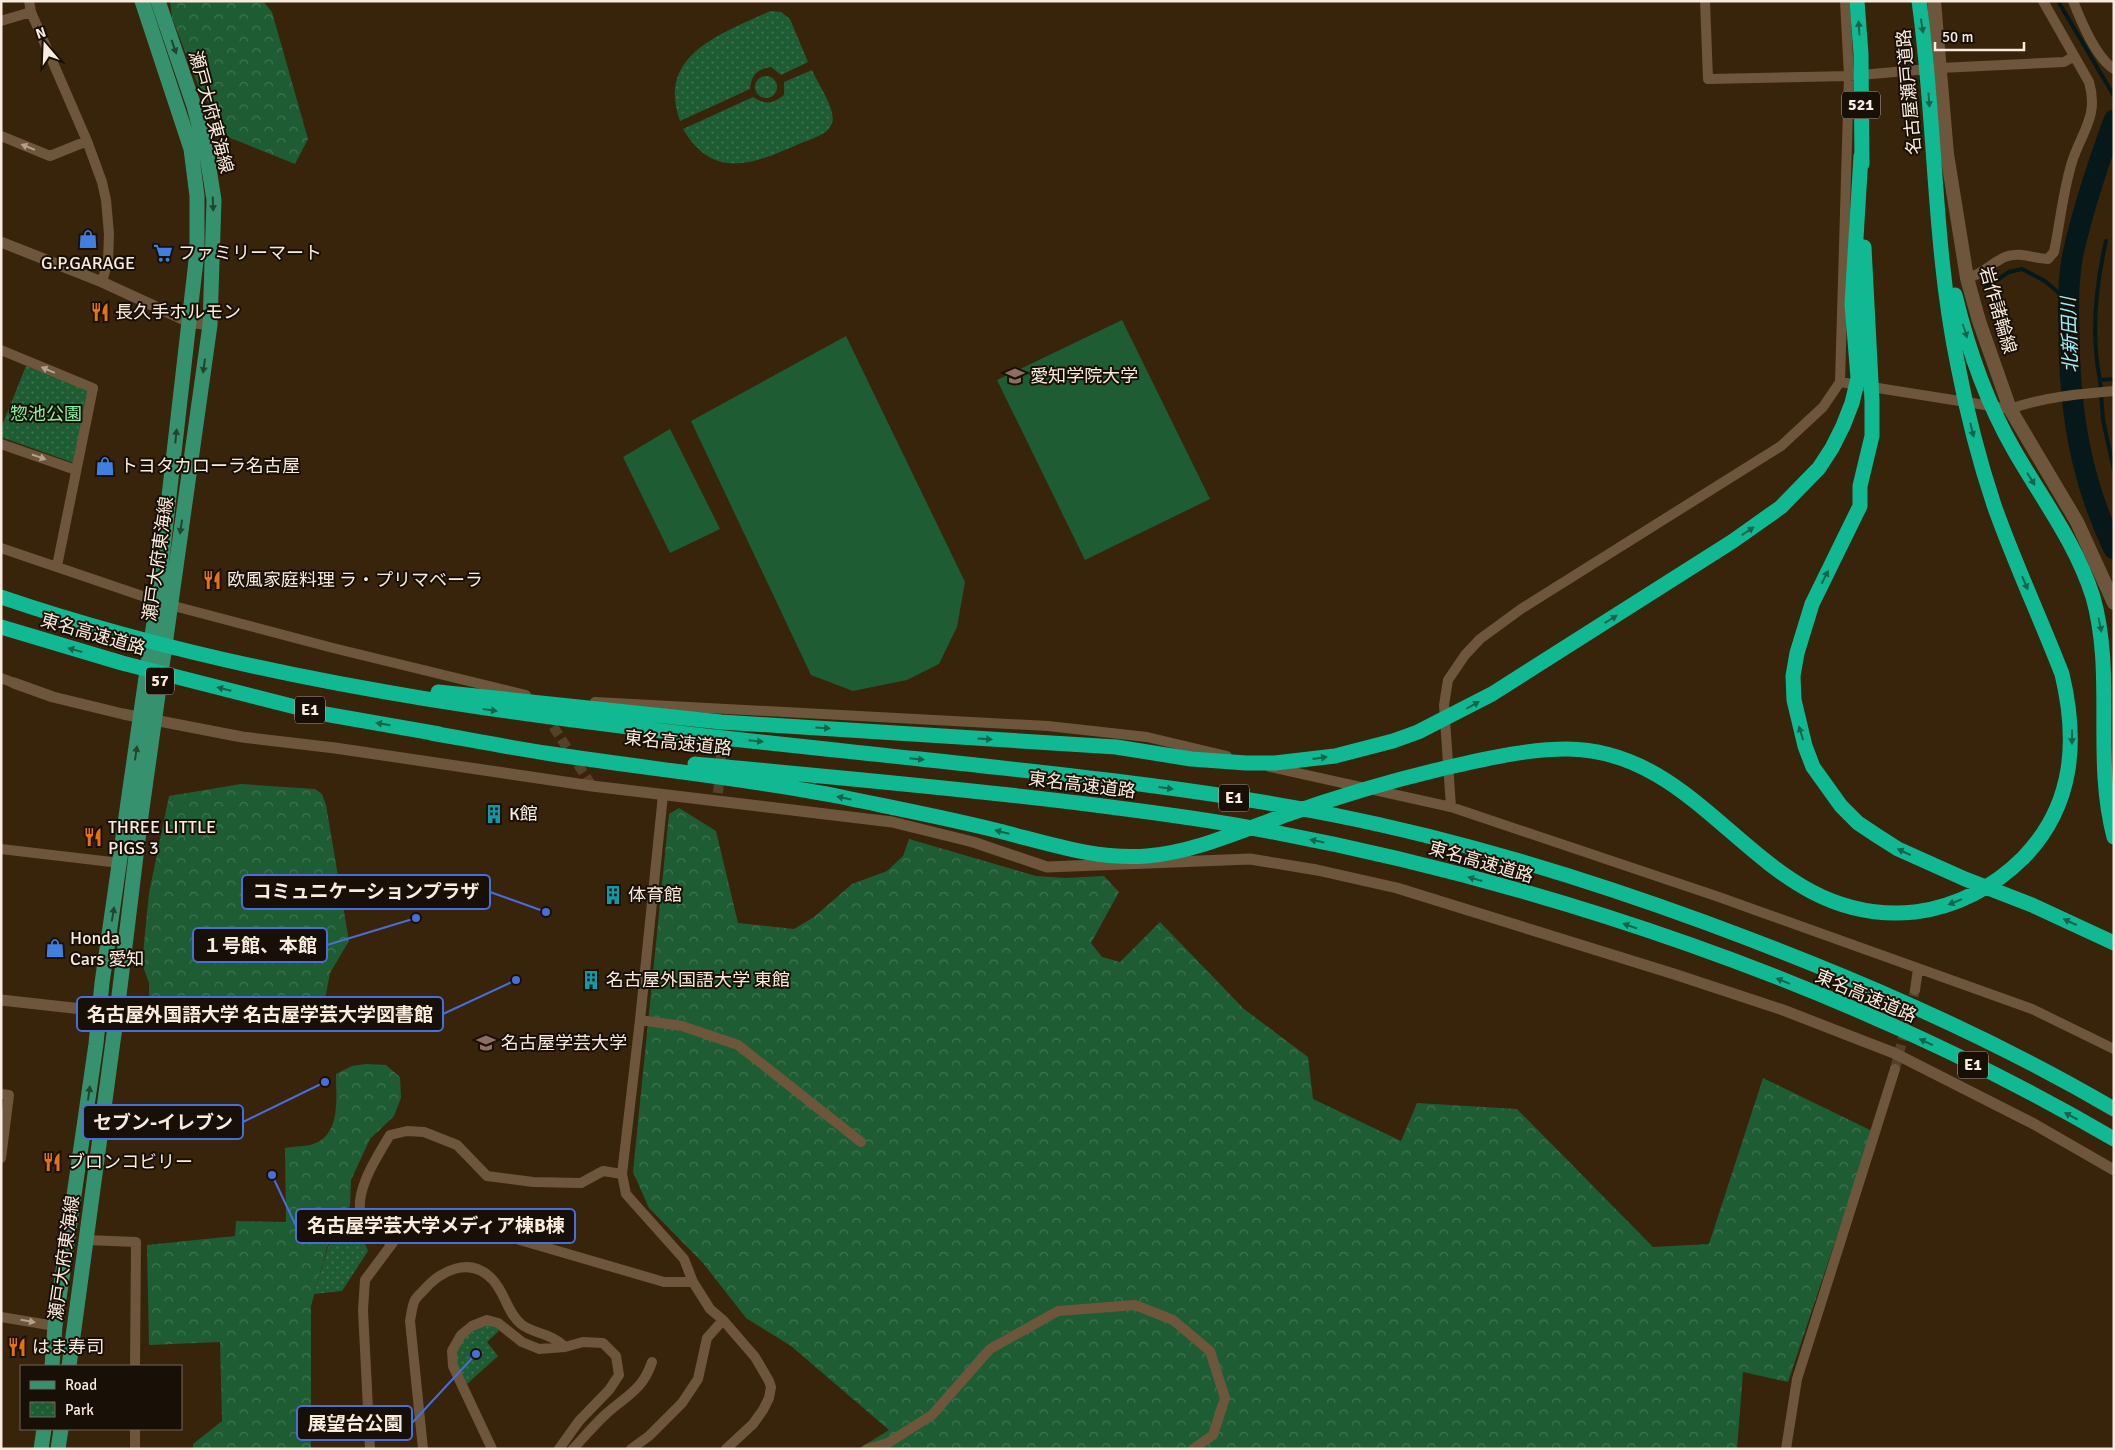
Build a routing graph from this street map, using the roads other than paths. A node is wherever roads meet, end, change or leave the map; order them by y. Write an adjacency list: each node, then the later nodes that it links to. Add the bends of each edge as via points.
1 (142, 1): 23 (main road, 瀬戸大府東海線 / 57, via 191,149 197,196 197,252)
2 (158, 1): 24 (main road, 瀬戸大府東海線 / 57, one-way to 24, via 194,106 207,156 214,200)
3 (1705, 1): 15 (street, via 1708,78)
4 (1845, 1): 15 (street)
5 (1857, 1): 18 (highway, 521, one-way to 5)
6 (1919, 1): 19 (highway, 名古屋瀬戸道路, one-way to 19, via 1926,51)
7 (1934, 1): 13 (main road, 岩作諸輪線)
8 (2044, 1): 12 (street)
9 (2073, 1): 14 (street, via 2101,56)
10 (30, 7): 11 (street); 17 (street)
11 (1, 21)
12 (2073, 56): 13 (street, via 2064,62); 21 (street, via 2089,82 2092,108 2090,121 2072,162 2054,252 2048,259 2005,257 1977,276)
13 (1940, 68): 15 (street); 21 (main road, 岩作諸輪線, via 1947,154)
14 (2114, 69)
15 (1849, 76): 26 (street)
16 (1, 136): 17 (street, one-way to 16, via 50,156)
17 (87, 142): 22 (street, via 102,182 107,209 108,261)
18 (1862, 156): 38 (highway, one-way to 18, via 721,722 1116,747 1219,762 1303,761 1394,741 1440,722 1492,694 1733,541 1781,507 1819,468 1843,426 1858,378 1852,304); 47 (highway, one-way to 18, via 2032,904 1906,853 1876,835 1841,806 1813,767 1805,746 1794,700 1797,653 1812,604 1860,506 1860,486 1872,436)
19 (1935, 180): 41 (highway, one-way to 41, via 1959,374 1994,506 2062,674 2070,710 2072,754 2058,804 2032,849 2007,872 1972,895 1948,905 1899,913 1852,908 1829,900 1787,878 1691,798 1653,772 1613,755 1590,750 1565,749 1507,755 1396,780 1211,842 1168,853 1124,857 765,783 551,754); 44 (highway, one-way to 44, via 1953,288 1973,356 2000,421 2073,547 2094,599 2104,651 2105,772)
20 (1, 242): 22 (street)
21 (1968, 278): 28 (main road, 岩作諸輪線, via 1979,321)
22 (102, 282): 23 (street)
23 (189, 322): 24 (street); 34 (main road, 瀬戸大府東海線 / 57, one-way to 23)
24 (210, 325): 34 (main road, 瀬戸大府東海線 / 57, one-way to 34)
25 (1, 350): 30 (street, one-way to 25, via 93,388)
26 (1840, 382): 28 (street); 43 (street, via 1823,407 1781,446 1529,604 1480,639 1465,655 1448,680 1444,704)
27 (2114, 391): 28 (street, via 2059,396)
28 (2010, 409): 35 (main road, 岩作諸輪線, via 2077,522)
29 (1, 444): 30 (street, one-way to 30)
30 (76, 470): 32 (street)
31 (1, 548): 32 (street)
32 (57, 566): 34 (street)
33 (1, 597): 38 (highway, 東名高速道路 / E1, via 127,635)
34 (164, 603): 40 (main road, 瀬戸大府東海線 / 57); 43 (street, via 536,699 725,713 1048,726 1147,737)
35 (2114, 603)
36 (1, 627): 41 (highway, 東名高速道路 / E1, one-way to 36, via 319,713 122,663)
37 (1, 678): 39 (street)
38 (304, 678): 56 (highway, 東名高速道路 / E1, one-way to 56, via 583,722 1065,774 1335,815 1572,876 1771,947 1947,1022)
39 (14, 683): 40 (street, via 53,697)
40 (148, 719): 42 (street, via 242,737); 46 (main road, 瀬戸大府東海線 / 57, one-way to 40); 62 (main road, 瀬戸大府東海線 / 57)
41 (431, 733): 57 (highway, 東名高速道路 / E1, one-way to 41, via 1945,1050 1865,1014 1715,954 1596,914 1441,869 1233,824 1134,810)
42 (663, 795): 52 (street); 60 (street, via 718,797 892,822 973,842 1047,867 1250,859 1397,888 1783,1010 1894,1053 2034,1124)
43 (1451, 807): 48 (street, via 1743,905)
44 (2114, 837)
45 (1, 848): 46 (street)
46 (120, 863): 51 (main road, 瀬戸大府東海線 / 57, one-way to 46)
47 (2114, 943)
48 (1918, 968): 49 (street); 53 (street, via 2032,1009)
49 (1915, 990)
50 (1, 1000): 51 (street)
51 (100, 1011): 67 (main road, 瀬戸大府東海線 / 57, one-way to 51)
52 (640, 1020): 58 (street, via 682,1026 738,1045); 61 (street)
53 (2114, 1049)
54 (1895, 1068): 88 (street, via 1797,1379)
55 (1, 1094): 59 (street, via 9,1095)
56 (2114, 1109)
57 (2114, 1139)
58 (862, 1142)
59 (1, 1158)
60 (2114, 1170)
61 (622, 1174): 63 (street, via 603,1171 581,1183 533,1182 487,1176 457,1145 424,1132 390,1135 373,1163 360,1197 359,1211 365,1222); 64 (street, via 626,1194 684,1259)
62 (86, 1240): 71 (main road, 瀬戸大府東海線 / 57); 72 (street, via 136,1242)
63 (391, 1244): 64 (street, via 409,1221 427,1214 664,1282); 79 (street, via 365,1280 363,1310)
64 (693, 1282): 66 (street, via 710,1309)
65 (1, 1316): 67 (street, one-way to 67)
66 (723, 1320): 84 (street, via 707,1338 698,1379 682,1403); 85 (street, via 755,1357 771,1387 769,1398 758,1417)
67 (55, 1326): 70 (main road, 瀬戸大府東海線 / 57)
68 (565, 1347): 80 (street, via 556,1338 522,1325 486,1274 465,1267 451,1268 431,1282 414,1301 410,1321); 81 (street, via 539,1349 522,1342 498,1322 487,1320 460,1335 452,1350 453,1366); 82 (street, via 583,1342 603,1343 616,1356 619,1375)
69 (652, 1362): 83 (street, via 642,1383)
70 (52, 1365)
71 (69, 1365)
72 (135, 1365)
73 (44, 1430): 76 (main road)
74 (61, 1430): 77 (main road)
75 (135, 1430): 78 (street)
76 (41, 1449)
77 (58, 1449)
78 (135, 1449)
79 (370, 1449)
80 (423, 1449)
81 (492, 1449)
82 (559, 1449)
83 (573, 1449)
84 (631, 1449)
85 (726, 1449)
86 (867, 1449): 87 (street, via 888,1443 932,1415 990,1349 1058,1311 1135,1305 1173,1320 1210,1351 1225,1398 1213,1435)
87 (1193, 1449)
88 (1786, 1449)

